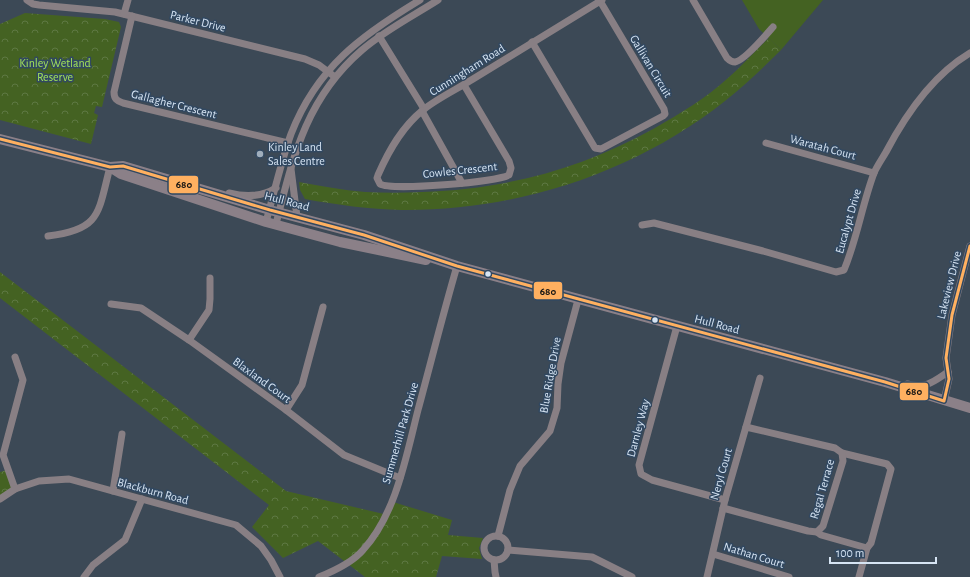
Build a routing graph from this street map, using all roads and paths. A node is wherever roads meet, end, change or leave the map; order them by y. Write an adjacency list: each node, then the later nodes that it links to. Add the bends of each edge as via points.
1 (27, 0): 9 (street, Parker Drive, via 39,5)
2 (128, 0): 9 (street)
3 (404, 0): 8 (street)
4 (420, 0): 8 (street)
5 (438, 0): 10 (street)
6 (693, 0): 12 (street, via 730,61 740,60)
7 (601, 1): 14 (street, Cunningham Road); 14 (street, Gallivan Circuit, via 664,109 665,114 662,116 601,149 595,148)
8 (408, 7): 10 (street); 16 (street, via 364,36)
9 (124, 14): 11 (street, Parker Drive)
10 (413, 15): 13 (street)
11 (132, 16): 16 (street, Parker Drive, via 305,59); 21 (street, Gallagher Crescent, via 114,92 117,101)
12 (773, 27)
13 (380, 36): 17 (street); 19 (street)
14 (532, 42): 18 (street, Cunningham Road)
15 (970, 53): 25 (street, Eucalypt Drive, via 944,73 925,93 907,116)
16 (328, 72): 17 (street, Parker Drive); 21 (street, via 305,106)
17 (335, 77): 23 (street, via 314,108 300,137)
18 (464, 85): 19 (street, Cunningham Road); 26 (street, Cowles Crescent, via 509,161 511,171 504,177)
19 (423, 110): 26 (street); 28 (street, Cunningham Road, via 404,128 387,154 377,178)
20 (0, 139): 24 (main road, Hull Road)
21 (288, 143): 29 (street)
22 (766, 143): 25 (street, Waratah Court)
23 (291, 165): 30 (street); 31 (street)
24 (110, 167): 27 (main road, Hull Road, via 123,166); 32 (main road, Hull Road, via 121,174); 34 (street, via 100,208 93,219 81,230)
25 (874, 173): 33 (street, Eucalypt Drive, via 849,259 844,270 836,272 654,223)
26 (462, 183): 28 (street, Cowles Crescent, via 439,186)
27 (184, 184): 29 (street, via 241,196 261,194); 30 (main road, Hull Road)
28 (382, 185)
29 (276, 188): 30 (street)
30 (274, 211): 31 (main road, Hull Road); 32 (street)
31 (297, 217): 36 (main road, Hull Road, via 364,235)
32 (271, 223): 36 (main road, Hull Road, via 400,256)
33 (642, 225)
34 (48, 236)
35 (970, 246): 44 (street, Lakeview Drive, via 952,315 946,358)
36 (457, 266): 38 (main road, Hull Road); 53 (street, Summerhill Park Drive)
37 (210, 278): 42 (street, via 209,310)
38 (578, 300): 41 (main road, Hull Road); 60 (street, Blue Ridge Drive, via 561,362 557,408 550,431 520,466 510,490)
39 (111, 304): 42 (street, Blaxland Court, via 141,308)
40 (323, 307): 49 (street, via 302,385)
41 (677, 326): 46 (main road, Hull Road); 58 (street, Darnley Way, via 639,465 641,474)
42 (189, 340): 49 (street, Blaxland Court)
43 (15, 357): 54 (street, via 23,380 3,455)
44 (948, 372): 46 (street, via 934,382 920,386); 47 (street, Lakeview Drive)
45 (760, 378): 50 (street, Neryl Court)
46 (885, 382): 47 (main road, Hull Road)
47 (944, 401): 48 (main road, Hull Road)
48 (970, 408)
49 (286, 410): 53 (street, Blaxland Court, via 344,455)
50 (746, 427): 52 (street, Regal Terrace, via 835,448); 58 (street, Neryl Court)
51 (122, 434): 55 (street)
52 (842, 452): 59 (street, Regal Terrace, via 843,461 823,526); 61 (street, via 890,466 871,543)
53 (400, 478): 67 (street, Summerhill Park Drive, via 386,517 363,550 350,561)
54 (15, 489): 55 (street, Blackburn Road, via 39,481 69,479); 56 (street, Blackburn Road)
55 (113, 491): 57 (street, Blackburn Road)
56 (0, 499)
57 (142, 499): 65 (street, via 125,540 93,565); 66 (street, Blackburn Road, via 236,525 261,546 272,560)
58 (724, 504): 59 (street, Regal Terrace); 63 (street, Neryl Court)
59 (817, 532): 61 (street)
60 (498, 536): 62 (street, via 507,543); 64 (street, via 490,537 484,546 487,557)
61 (867, 548): 72 (street)
62 (508, 550): 64 (street, via 501,559); 69 (street, via 592,557)
63 (713, 554): 70 (street, Neryl Court); 71 (street, Nathan Court)
64 (494, 560): 68 (street)
65 (84, 577)
66 (280, 577)
67 (319, 577)
68 (496, 577)
69 (632, 577)
70 (707, 577)
71 (789, 577)
72 (859, 577)

